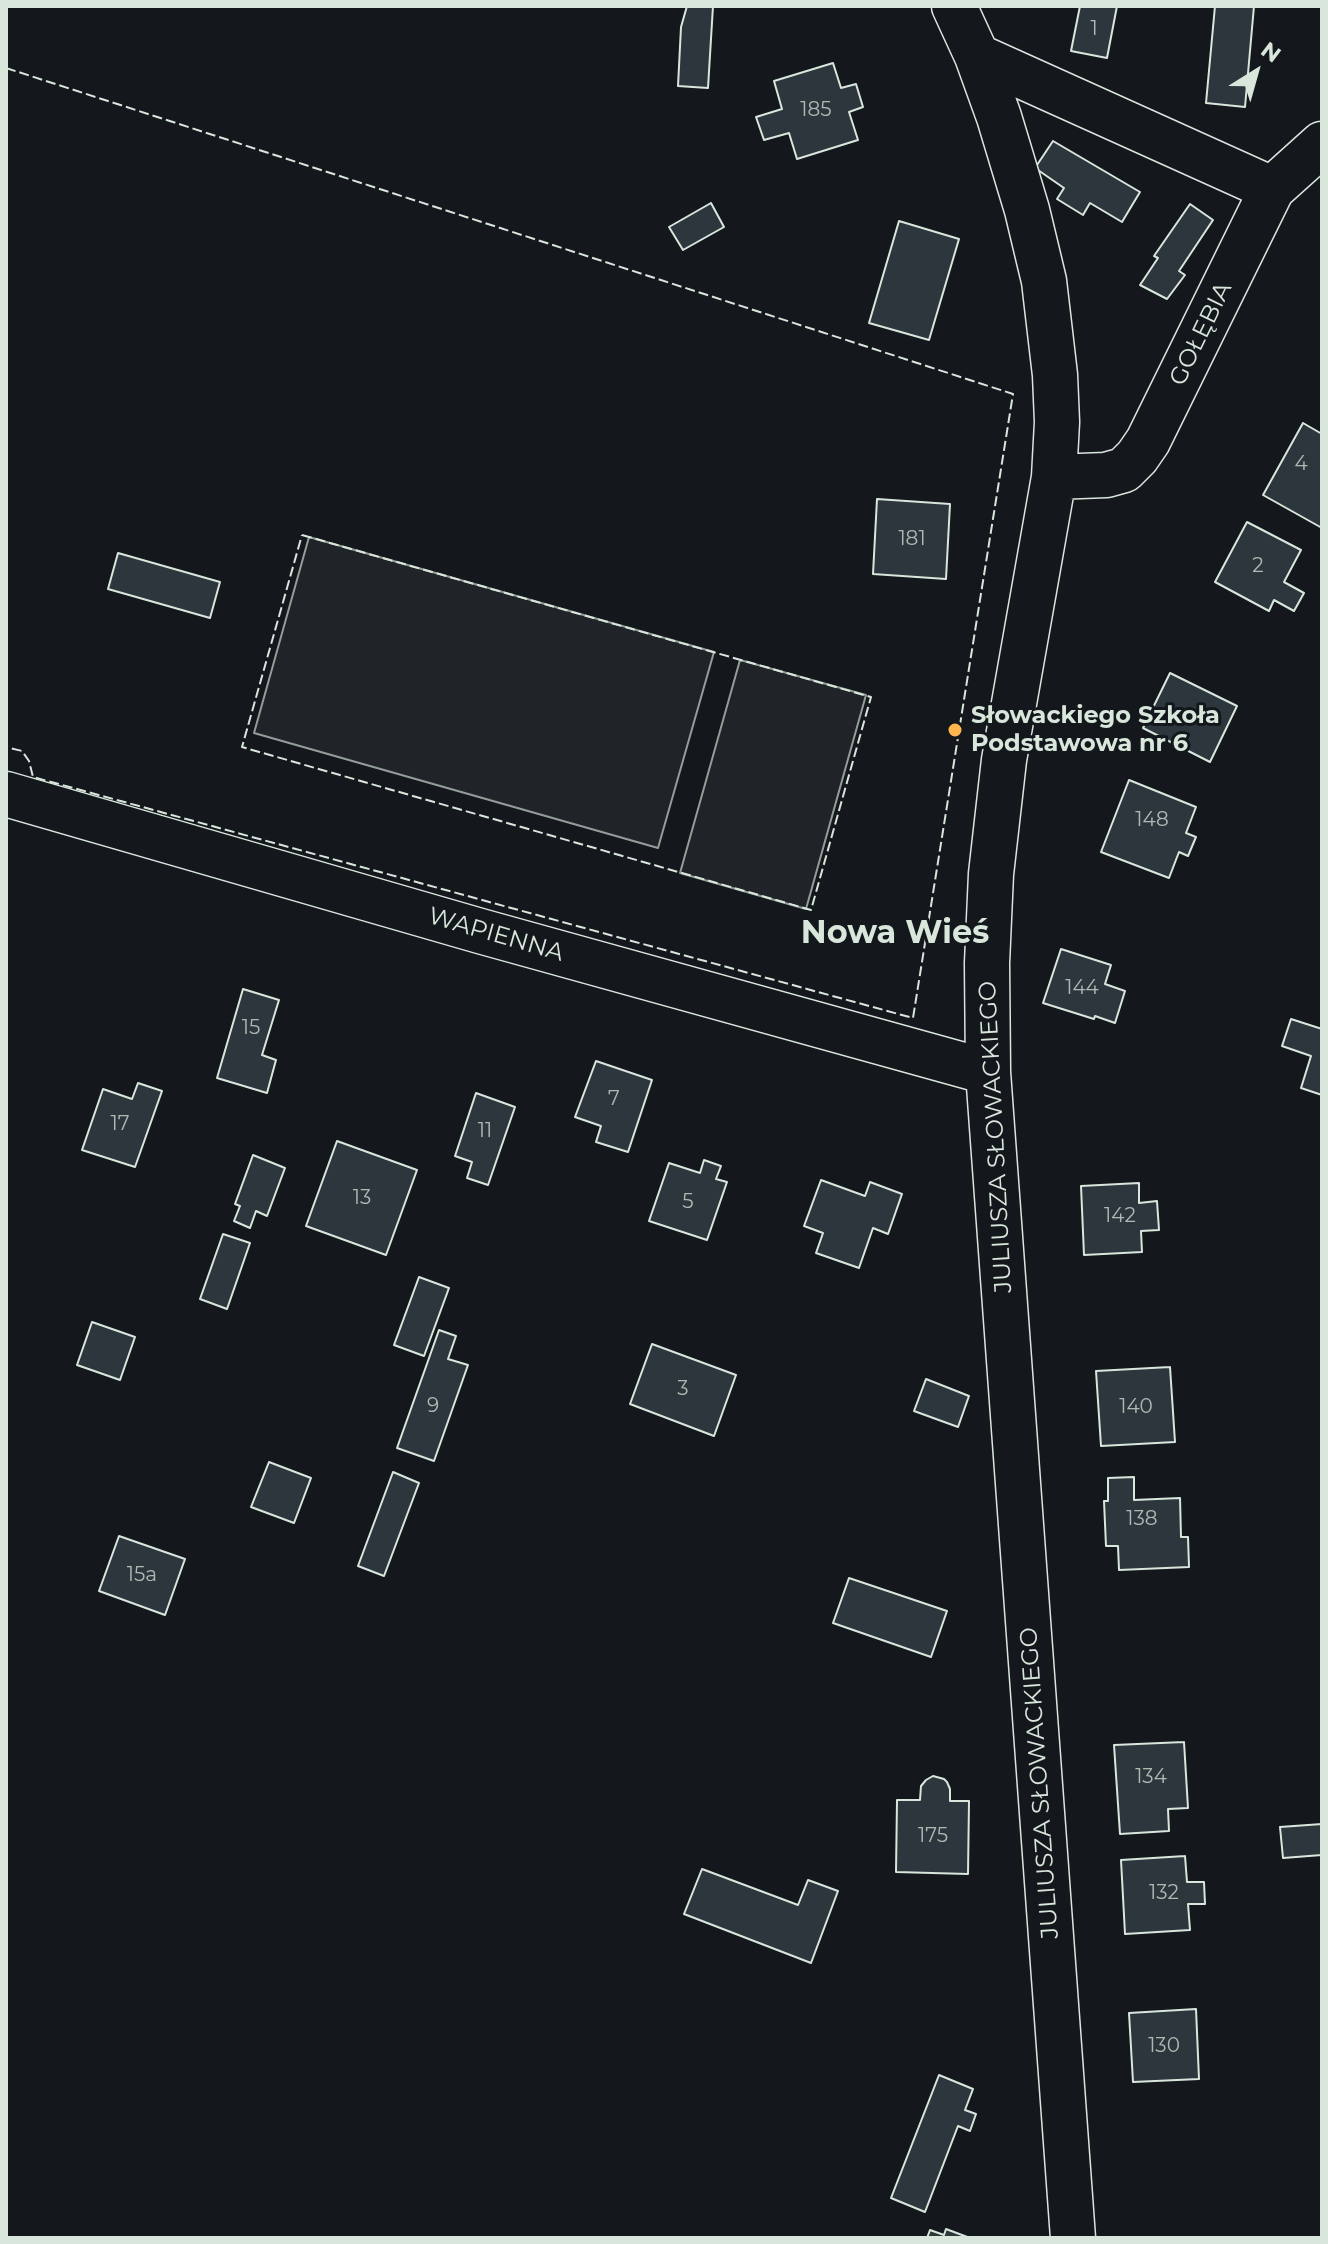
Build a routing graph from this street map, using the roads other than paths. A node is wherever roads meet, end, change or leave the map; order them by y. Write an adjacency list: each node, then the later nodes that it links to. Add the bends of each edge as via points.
1 (954, 6): 2 (street, JULIUSZA SŁOWACKIEGO)
2 (977, 56): 4 (street); 5 (street, JULIUSZA SŁOWACKIEGO, via 1044,281 1055,375)
3 (1322, 144): 4 (street, GOŁĘBIA)
4 (1272, 189): 5 (street, GOŁĘBIA, via 1137,457 1124,470 1106,475)
5 (1054, 477): 7 (street, JULIUSZA SŁOWACKIEGO, via 996,815 987,963)
6 (6, 794): 7 (street, WAPIENNA)
7 (988, 1072): 8 (street, JULIUSZA SŁOWACKIEGO)
8 (1073, 2238)

